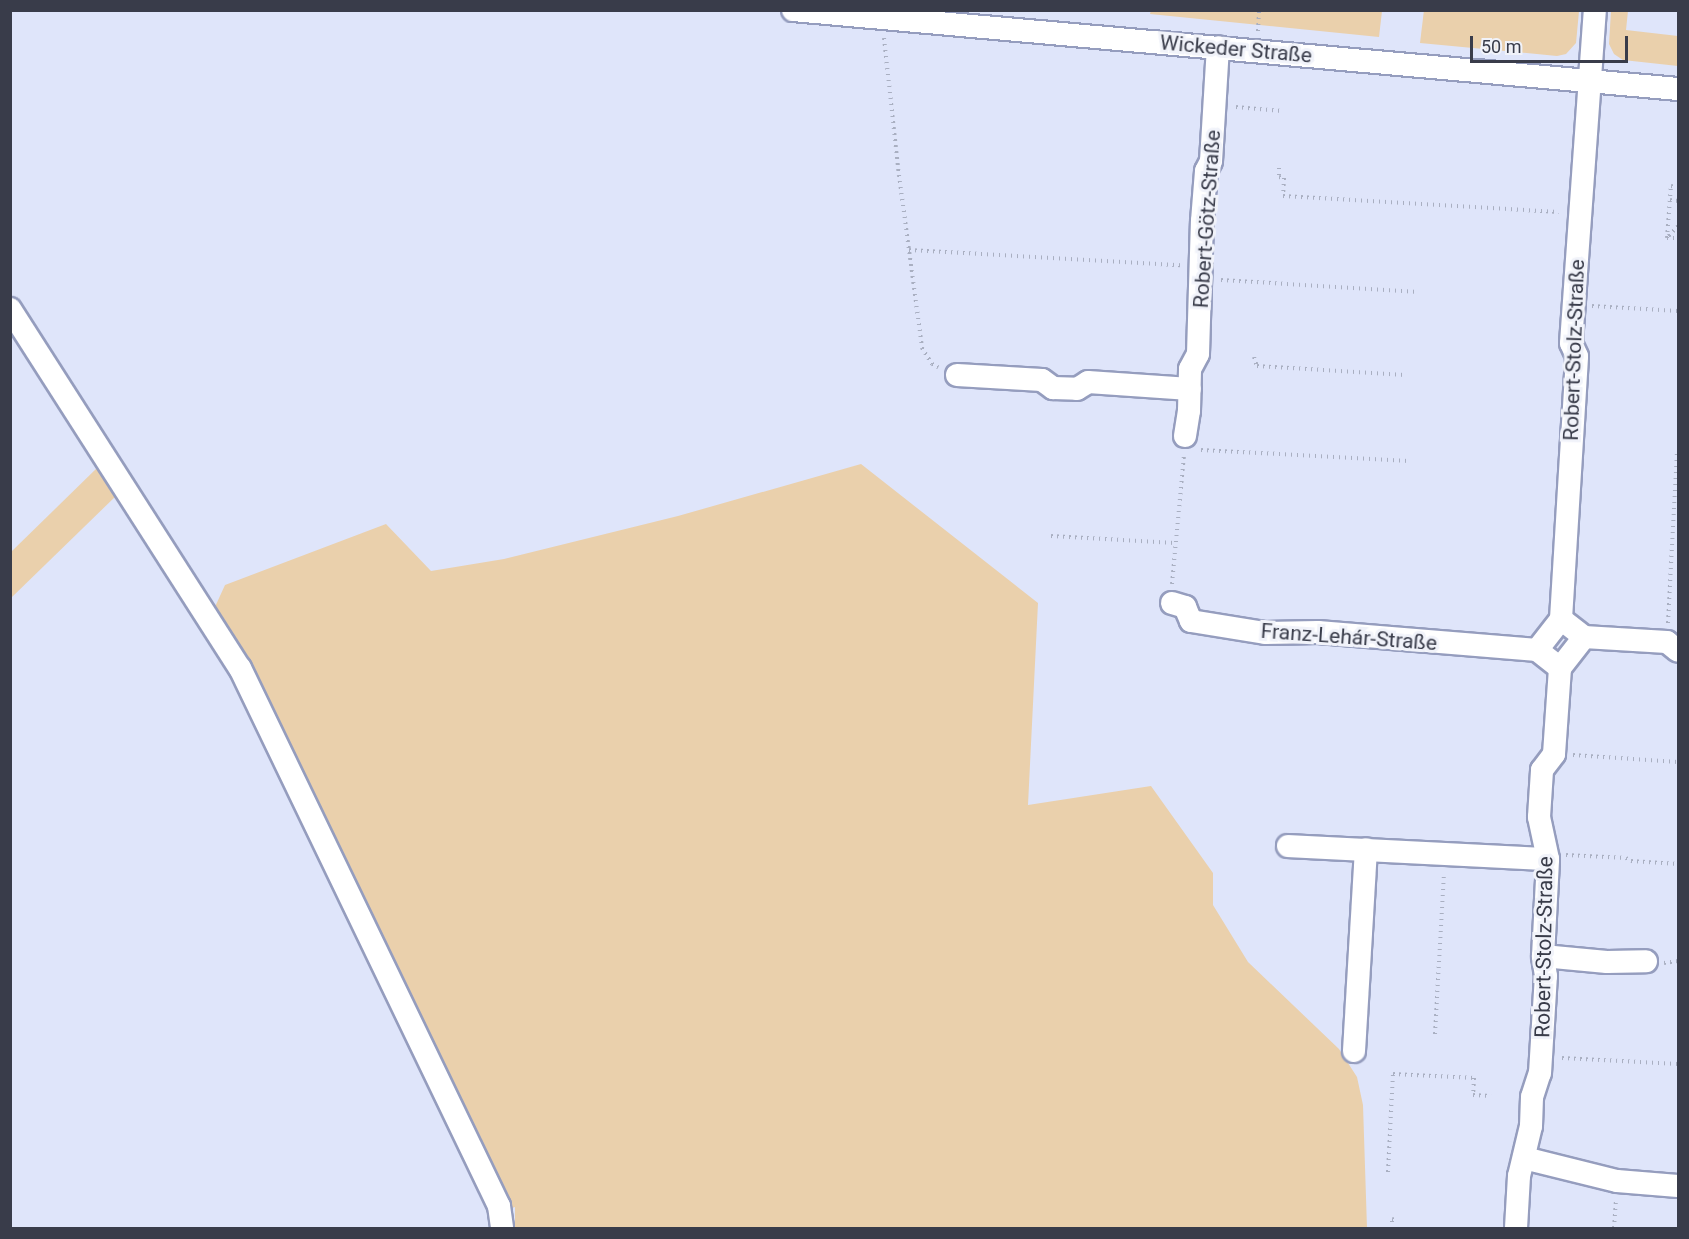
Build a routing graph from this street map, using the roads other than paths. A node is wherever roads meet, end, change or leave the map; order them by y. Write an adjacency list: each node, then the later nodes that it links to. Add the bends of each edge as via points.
1 (793, 10): 3 (street, Wickeder Straße)
2 (1595, 10): 4 (street, Robert-Stolz-Straße)
3 (1218, 47): 4 (street, Wickeder Straße); 8 (street, Robert-Götz-Straße, via 1211,161 1206,171 1198,354 1190,369)
4 (1589, 81): 5 (street, Wickeder Straße); 11 (street, Robert-Stolz-Straße, via 1571,343 1577,356)
5 (1678, 90)
6 (10, 309): 24 (street, via 240,668 499,1206)
7 (957, 375): 8 (street, via 1042,380 1053,388 1077,389 1088,382)
8 (1190, 389): 9 (street, Robert-Götz-Straße)
9 (1190, 445)
10 (1172, 603): 14 (street, Franz-Lehár-Straße, via 1185,607 1191,621 1265,633 1318,632)
11 (1561, 619): 12 (street); 14 (street)
12 (1584, 637): 13 (street); 15 (street)
13 (1673, 646)
14 (1537, 650): 15 (street)
15 (1560, 668): 18 (street, Robert-Stolz-Straße, via 1554,754 1542,770 1541,782 1539,817)
16 (1288, 846): 17 (street)
17 (1366, 849): 18 (street); 21 (street)
18 (1548, 859): 19 (street, Robert-Stolz-Straße)
19 (1543, 956): 20 (street); 22 (street, Robert-Stolz-Straße, via 1546,976 1540,1073 1532,1097)
20 (1646, 961)
21 (1354, 1052)
22 (1524, 1158): 23 (street, via 1617,1181); 25 (street, Robert-Stolz-Straße)
23 (1678, 1186)
24 (502, 1228)
25 (1516, 1228)

